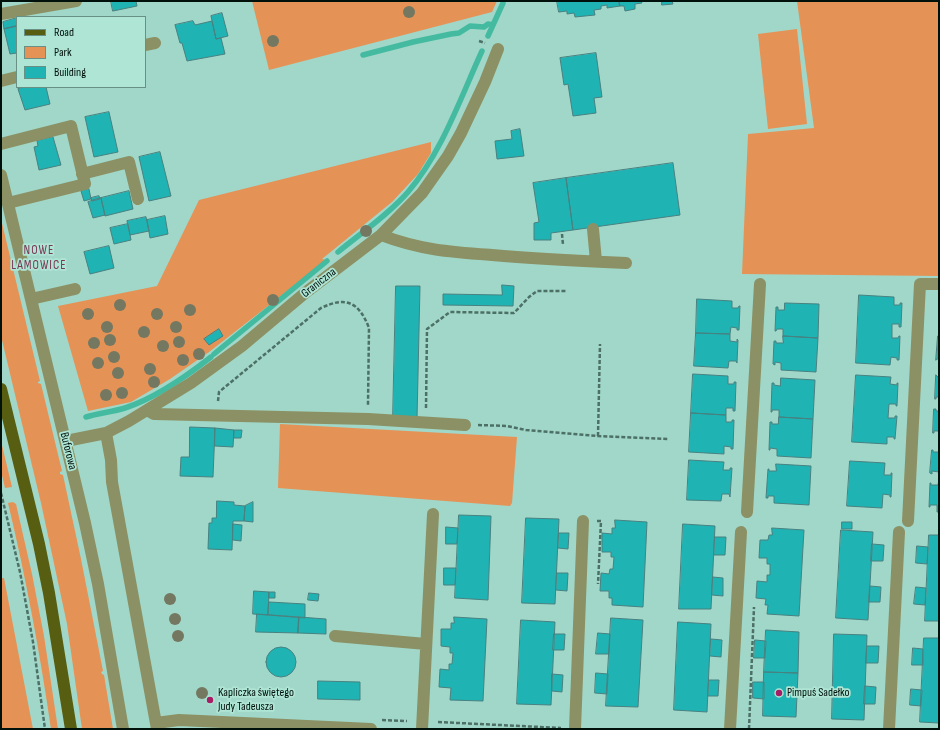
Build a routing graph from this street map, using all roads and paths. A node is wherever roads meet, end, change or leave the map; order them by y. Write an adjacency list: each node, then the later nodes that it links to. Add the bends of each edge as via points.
1 (76, 1): 2 (street)
2 (1, 14)
3 (498, 49): 12 (street, Graniczna, via 462,133 448,156 422,193)
4 (16, 77): 5 (street)
5 (1, 81)
6 (1, 144): 7 (street, via 71,126)
7 (82, 174): 9 (street, via 129,162); 10 (street, via 85,184)
8 (1, 175): 10 (street, Buforowa)
9 (138, 199)
10 (8, 203): 19 (street, Buforowa)
11 (593, 229): 13 (street)
12 (381, 234): 13 (street, via 402,243 437,250); 22 (street, Graniczna, via 242,346 191,383)
13 (596, 262): 14 (street)
14 (626, 263)
15 (760, 284): 32 (street)
16 (939, 284): 35 (street, via 920,284)
17 (75, 289): 19 (street)
18 (567, 291): 25 (path, via 537,291 514,313 450,312 427,329)
19 (31, 299): 30 (street, Buforowa)
20 (600, 344): 28 (path)
21 (1, 389): 44 (main road, via 49,593)
22 (147, 410): 23 (street, via 154,414); 27 (street, Graniczna)
23 (217, 416): 24 (street); 24 (path, via 219,392 321,308 342,302 359,308 369,328)
24 (368, 420): 25 (street)
25 (426, 422): 26 (street)
26 (465, 425): 28 (path, via 507,426)
27 (106, 432): 30 (street, Graniczna); 41 (street, via 112,482)
28 (598, 436): 29 (path)
29 (669, 439)
30 (66, 441): 45 (street, Buforowa, via 98,584)
31 (1, 493): 43 (path, via 20,572)
32 (747, 512)
33 (433, 514): 40 (street)
34 (583, 521): 48 (street)
35 (908, 521)
36 (741, 532): 49 (street)
37 (899, 532): 51 (street)
38 (754, 603): 50 (path)
39 (335, 636): 40 (street)
40 (426, 644): 47 (street)
41 (157, 726): 42 (street, via 179,720)
42 (344, 728): 46 (street)
43 (45, 729)
44 (71, 729)
45 (123, 729)
46 (371, 729)
47 (422, 729)
48 (575, 729)
49 (730, 729)
50 (749, 729)
51 (889, 729)

